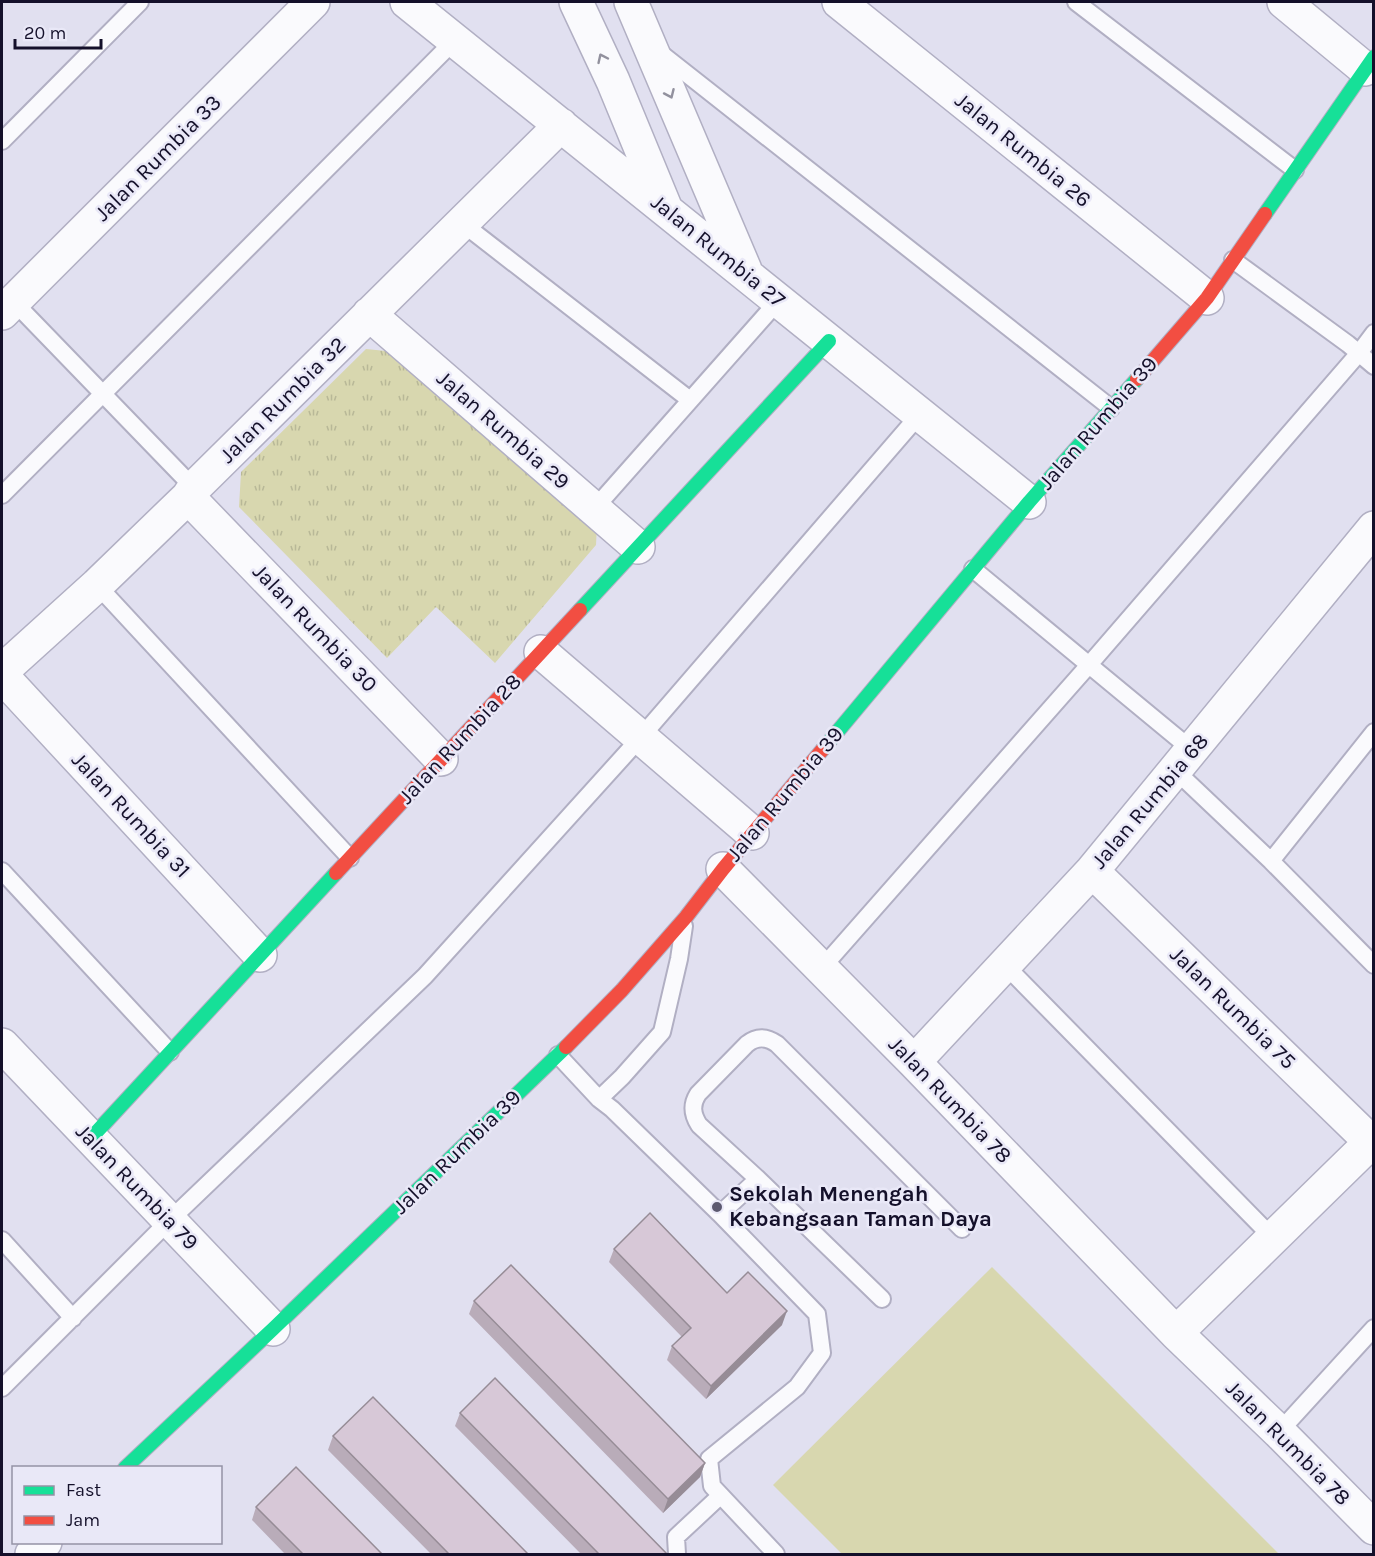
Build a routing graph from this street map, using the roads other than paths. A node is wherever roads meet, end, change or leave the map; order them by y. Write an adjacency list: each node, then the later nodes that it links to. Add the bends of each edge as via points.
1 (140, 2): 13 (lane)
2 (313, 2): 21 (street, Jalan Rumbia 33)
3 (407, 2): 9 (street, Jalan Rumbia 27)
4 (839, 2): 19 (street, Jalan Rumbia 26)
5 (1076, 2): 14 (lane)
6 (1284, 2): 11 (street)
7 (632, 4): 8 (street); 10 (street)
8 (581, 12): 15 (street, one-way to 8)
9 (455, 40): 12 (street, Jalan Rumbia 27); 27 (lane)
10 (648, 44): 18 (street, one-way to 18); 29 (lane)
11 (1369, 63): 14 (street, Jalan Rumbia 39)
12 (561, 125): 15 (street, Jalan Rumbia 27); 16 (street, Jalan Rumbia 32)
13 (2, 141)
14 (1295, 171): 17 (street, Jalan Rumbia 39)
15 (665, 209): 18 (street, Jalan Rumbia 27)
16 (462, 223): 22 (street, Jalan Rumbia 32); 28 (lane)
17 (1233, 260): 19 (street, Jalan Rumbia 39); 25 (lane)
18 (747, 274): 20 (street, Jalan Rumbia 27)
19 (1207, 298): 29 (street, Jalan Rumbia 39)
20 (779, 300): 24 (street, Jalan Rumbia 27); 28 (lane)
21 (8, 307): 27 (lane)
22 (369, 314): 31 (street, Jalan Rumbia 32); 34 (street, Jalan Rumbia 29)
23 (1374, 333): 25 (lane)
24 (829, 340): 30 (street, Jalan Rumbia 27); 36 (street, Jalan Rumbia 28)
25 (1359, 353): 26 (lane); 40 (lane)
26 (1374, 366)
27 (103, 394): 31 (lane); 32 (lane)
28 (690, 400): 34 (lane)
29 (1111, 408): 33 (street, Jalan Rumbia 39)
30 (920, 414): 33 (street, Jalan Rumbia 27); 44 (lane)
31 (191, 493): 38 (street, Jalan Rumbia 32); 45 (street, Jalan Rumbia 30)
32 (2, 495)
33 (1029, 502): 37 (street, Jalan Rumbia 39)
34 (594, 509): 36 (street, Jalan Rumbia 29)
35 (1374, 528): 46 (street, Jalan Rumbia 68)
36 (638, 547): 39 (street, Jalan Rumbia 28)
37 (973, 569): 40 (lane); 47 (street, Jalan Rumbia 39)
38 (97, 585): 41 (street, Jalan Rumbia 32); 48 (lane)
39 (541, 652): 44 (street); 45 (street, Jalan Rumbia 28)
40 (1088, 666): 46 (lane); 57 (lane)
41 (2, 671)
42 (2, 676): 54 (street, Jalan Rumbia 31)
43 (1374, 732): 49 (lane)
44 (641, 737): 47 (street); 67 (lane, via 425,976)
45 (441, 759): 48 (street, Jalan Rumbia 28)
46 (1184, 760): 49 (lane); 51 (street, Jalan Rumbia 68)
47 (752, 833): 50 (street, Jalan Rumbia 39)
48 (350, 858): 54 (street, Jalan Rumbia 28)
49 (1271, 861): 56 (lane)
50 (723, 868): 53 (street, Jalan Rumbia 39); 57 (street, Jalan Rumbia 78)
51 (1092, 871): 55 (street, Jalan Rumbia 68); 64 (street, Jalan Rumbia 75)
52 (2, 872): 59 (lane)
53 (686, 917): 60 (street, Jalan Rumbia 39); 62 (lane, via 662,1032)
54 (260, 955): 59 (street, Jalan Rumbia 28)
55 (1004, 964): 61 (street, Jalan Rumbia 68); 69 (lane)
56 (1374, 965)
57 (821, 969): 61 (street, Jalan Rumbia 78)
58 (2, 1045): 63 (street, Jalan Rumbia 79)
59 (170, 1052): 63 (street, Jalan Rumbia 28)
60 (558, 1055): 62 (lane); 74 (street, Jalan Rumbia 39)
61 (914, 1062): 75 (street, Jalan Rumbia 78)
62 (599, 1099): 66 (lane)
63 (91, 1138): 67 (street, Jalan Rumbia 79)
64 (1372, 1143): 69 (street)
65 (758, 1179): 66 (lane); 68 (lane, via 699,1125 693,1109 698,1094 747,1044 762,1038 777,1044); 71 (lane)
66 (720, 1214): 79 (lane, via 817,1314 822,1353 797,1387 709,1459 712,1486)
67 (170, 1220): 72 (lane); 74 (street, Jalan Rumbia 79)
68 (962, 1229)
69 (1273, 1238): 75 (street)
70 (2, 1240): 72 (lane)
71 (882, 1299)
72 (73, 1318): 76 (lane)
73 (1374, 1328): 77 (lane)
74 (273, 1329): 78 (street, Jalan Rumbia 39)
75 (1176, 1333): 77 (street, Jalan Rumbia 78)
76 (2, 1388)
77 (1279, 1432): 80 (street, Jalan Rumbia 78)
78 (126, 1466)
79 (720, 1496): 81 (lane, via 676,1537); 82 (lane)
80 (1371, 1519)
81 (677, 1554)
82 (773, 1554)

